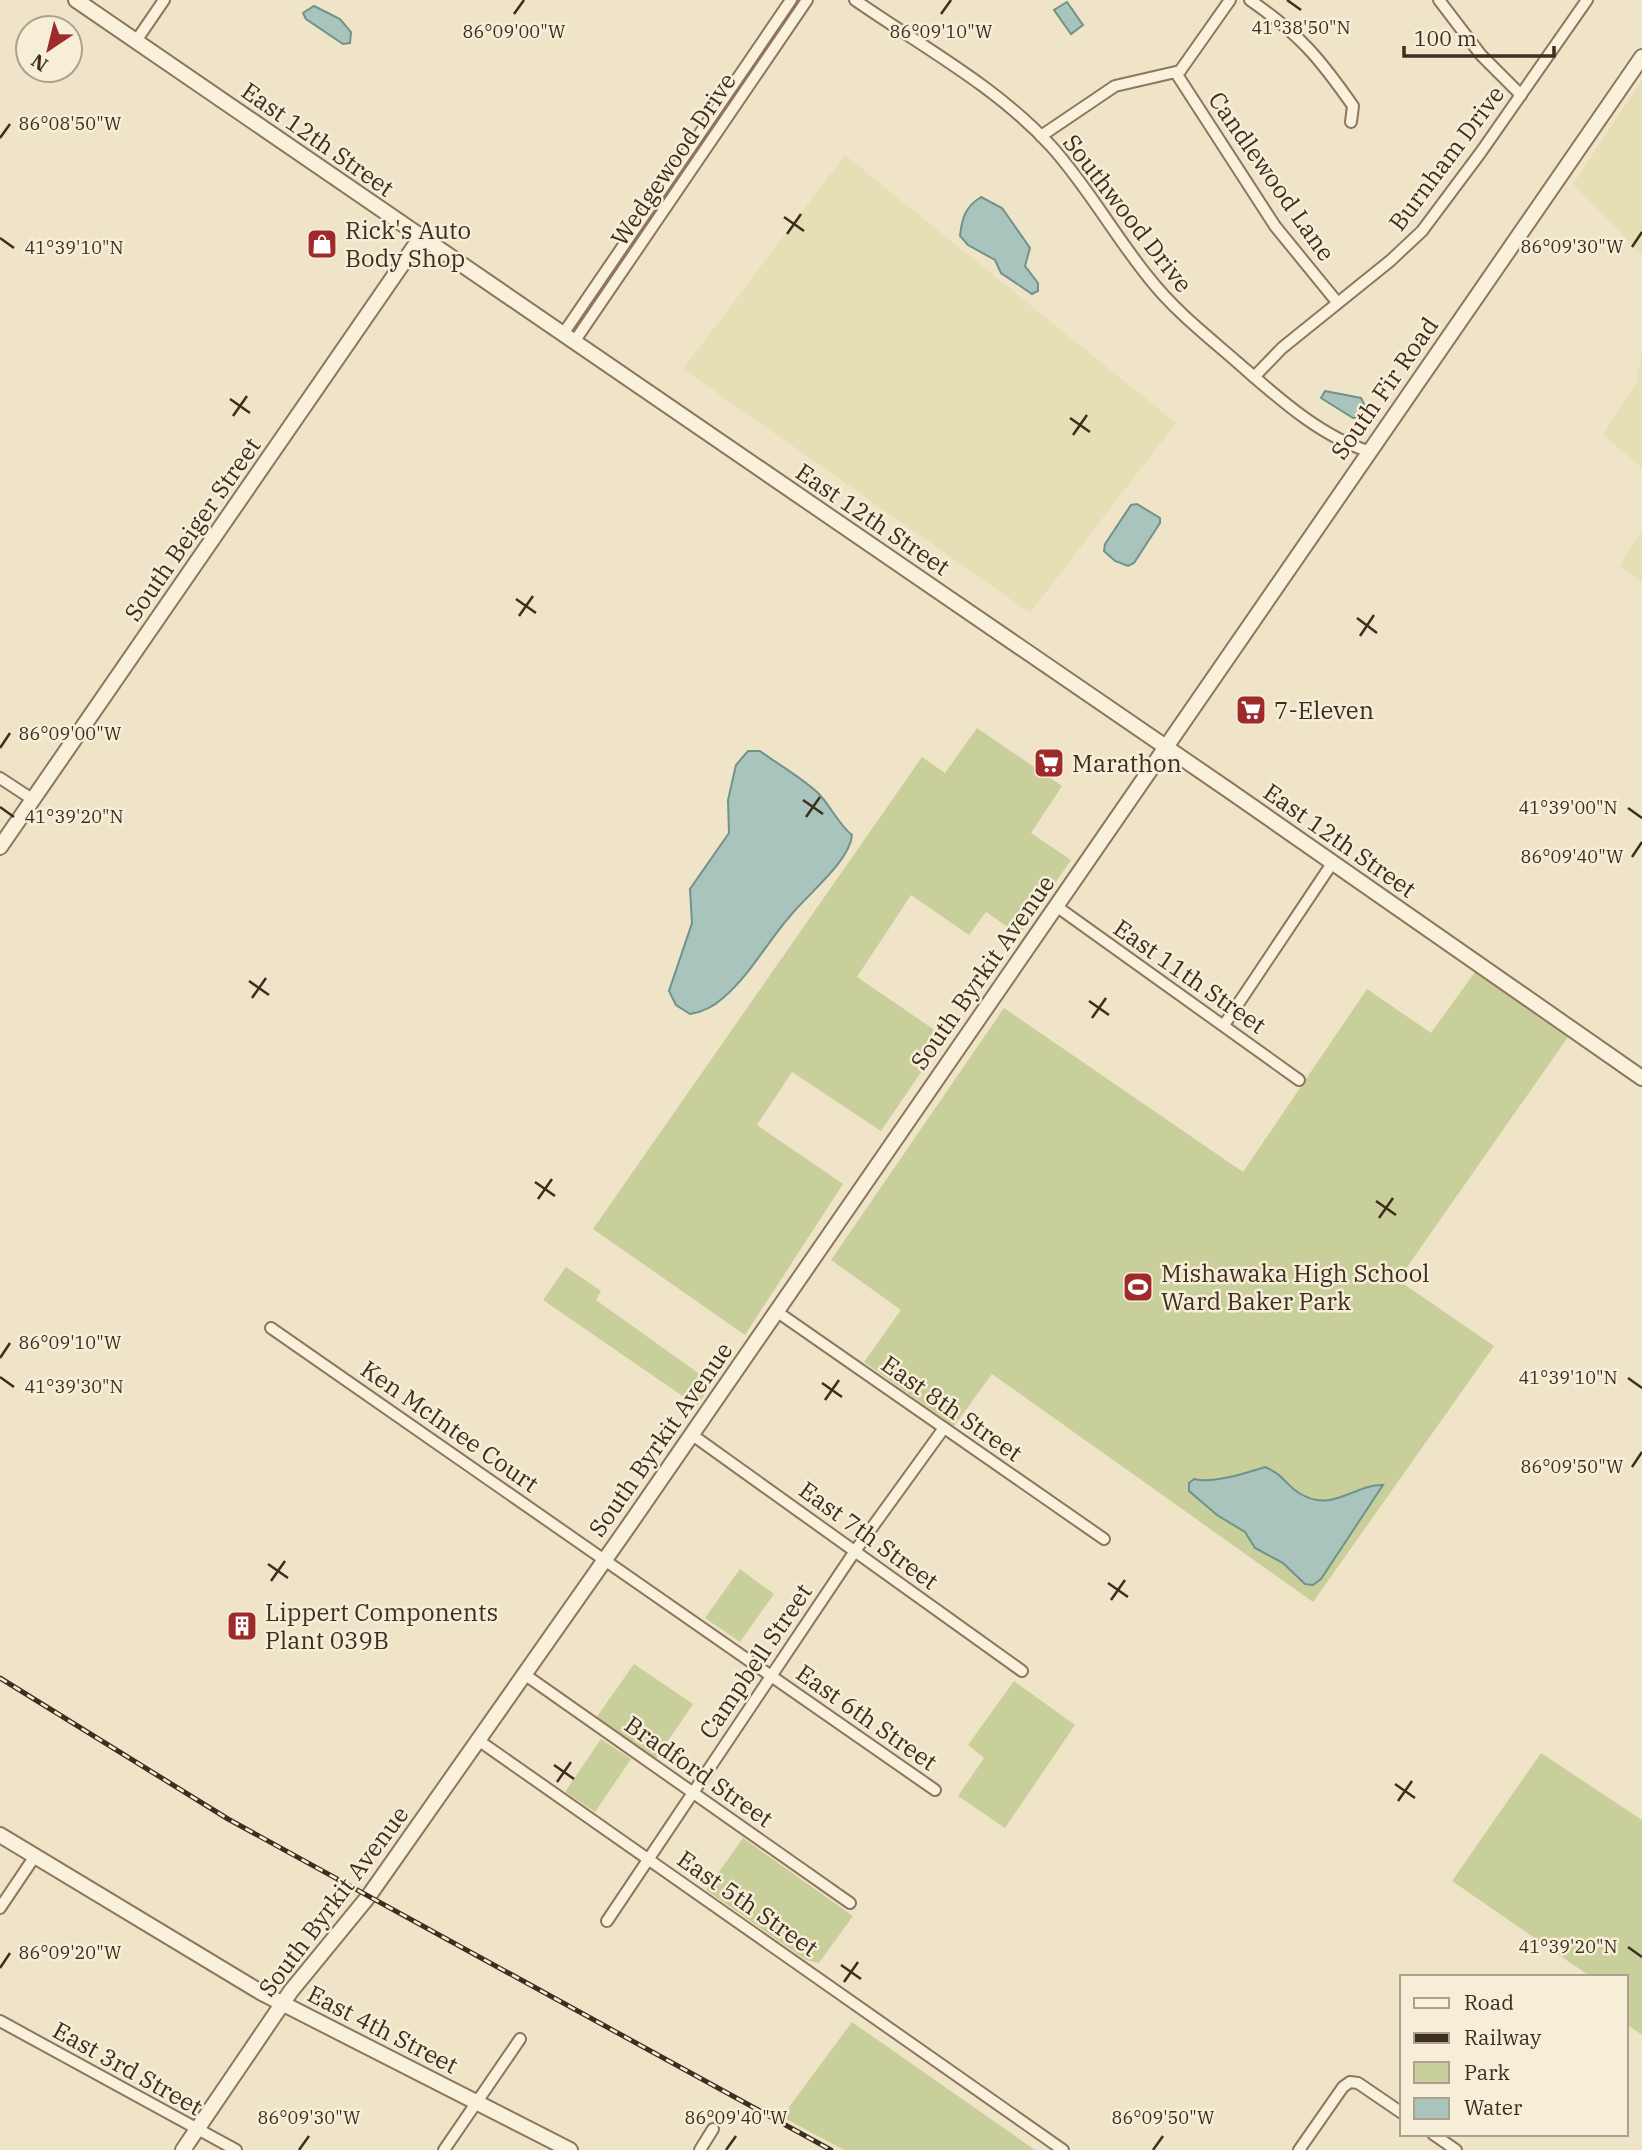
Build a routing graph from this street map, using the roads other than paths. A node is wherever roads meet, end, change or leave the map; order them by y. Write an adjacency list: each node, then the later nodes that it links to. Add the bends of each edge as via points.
1 (76, 0): 10 (street, East 12th Street)
2 (164, 0): 10 (street)
3 (791, 0): 18 (street, Wedgewood Drive)
4 (807, 0): 18 (street, Wedgewood Drive)
5 (855, 0): 15 (street, Southwood Drive, via 995,96)
6 (1230, 0): 12 (street)
7 (1250, 0): 14 (street, via 1316,54 1353,106)
8 (1439, 0): 13 (street, via 1473,46)
9 (1587, 0): 13 (street, Burnham Drive)
10 (136, 41): 16 (street, East 12th Street)
11 (1642, 57): 20 (street, South Fir Road)
12 (1176, 72): 15 (street, via 1115,86); 17 (street, Candlewood Lane, via 1268,215)
13 (1521, 95): 17 (street, Burnham Drive, via 1422,230)
14 (1351, 122)
15 (1041, 136): 19 (street, Southwood Drive, via 1080,181 1165,298)
16 (421, 237): 18 (street, East 12th Street); 23 (street, South Beiger Street)
17 (1337, 302): 19 (street, Burnham Drive)
18 (568, 338): 21 (street, East 12th Street)
19 (1254, 377): 20 (street, Southwood Drive, via 1349,445)
20 (1368, 451): 21 (street, South Fir Road)
21 (1166, 747): 25 (street, East 12th Street); 26 (street, South Byrkit Avenue)
22 (0, 778): 23 (street)
23 (32, 799): 24 (street, South Beiger Street)
24 (0, 847)
25 (1333, 862): 27 (street); 28 (street, East 12th Street)
26 (1056, 906): 27 (street, East 11th Street); 30 (street, South Byrkit Avenue)
27 (1224, 1025): 29 (street, East 11th Street)
28 (1642, 1078)
29 (1299, 1080)
30 (776, 1311): 32 (street, East 8th Street); 33 (street, South Byrkit Avenue)
31 (271, 1328): 36 (street, Ken McIntee Court)
32 (944, 1428): 34 (street, East 8th Street); 35 (street, Campbell Street)
33 (691, 1434): 35 (street, East 7th Street); 36 (street, South Byrkit Avenue)
34 (1104, 1539)
35 (855, 1551): 37 (street, East 7th Street); 39 (street, Campbell Street)
36 (604, 1559): 38 (street, South Byrkit Avenue); 39 (street, East 6th Street)
37 (1022, 1671)
38 (524, 1674): 40 (street, South Byrkit Avenue); 42 (street, Bradford Street)
39 (771, 1676): 41 (street, East 6th Street); 42 (street, Campbell Street)
40 (478, 1740): 45 (street, East 5th Street); 49 (street, South Byrkit Avenue, via 364,1902)
41 (935, 1790)
42 (692, 1793): 45 (street, Campbell Street); 46 (street, Bradford Street)
43 (0, 1835): 44 (street, East 4th Street)
44 (35, 1856): 47 (street); 49 (street, East 4th Street)
45 (649, 1860): 48 (street, Campbell Street); 62 (street, East 5th Street)
46 (850, 1903)
47 (0, 1908)
48 (607, 1921)
49 (283, 2004): 52 (street, East 4th Street); 55 (street, South Byrkit Avenue)
50 (0, 2021): 55 (street, East 3rd Street)
51 (520, 2039): 52 (street)
52 (477, 2103): 59 (street); 60 (street, East 4th Street)
53 (1400, 2112): 63 (street, via 1350,2082)
54 (713, 2129): 61 (street)
55 (197, 2130): 57 (street, South Byrkit Avenue); 58 (street, East 3rd Street)
56 (1436, 2136): 64 (street)
57 (183, 2150)
58 (236, 2150)
59 (444, 2150)
60 (570, 2150)
61 (700, 2150)
62 (1063, 2150)
63 (1299, 2150)
64 (1456, 2150)

